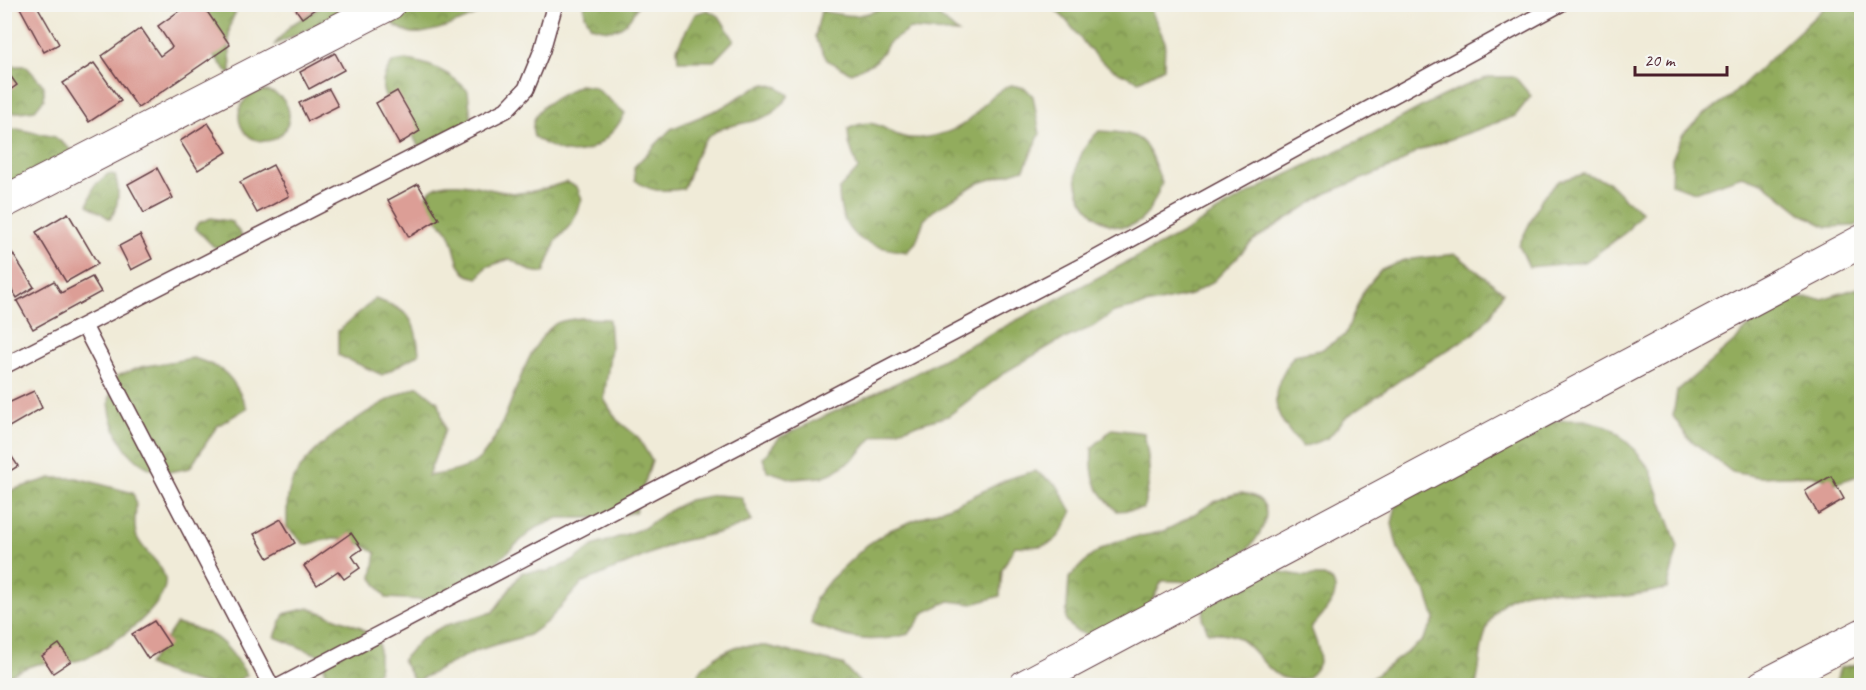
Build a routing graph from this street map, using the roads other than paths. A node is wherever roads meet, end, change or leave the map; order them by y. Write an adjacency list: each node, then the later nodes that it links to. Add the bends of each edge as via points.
1 (389, 4): 4 (street)
2 (555, 4): 6 (lane, via 526,89 506,110)
3 (1560, 4): 9 (lane, via 1093,260)
4 (4, 202)
5 (1862, 241): 12 (street)
6 (84, 326): 7 (lane); 10 (lane)
7 (4, 366)
8 (1862, 635): 13 (street)
9 (306, 679): 11 (lane)
10 (271, 686)
11 (279, 686)
12 (1025, 686)
13 (1763, 686)

